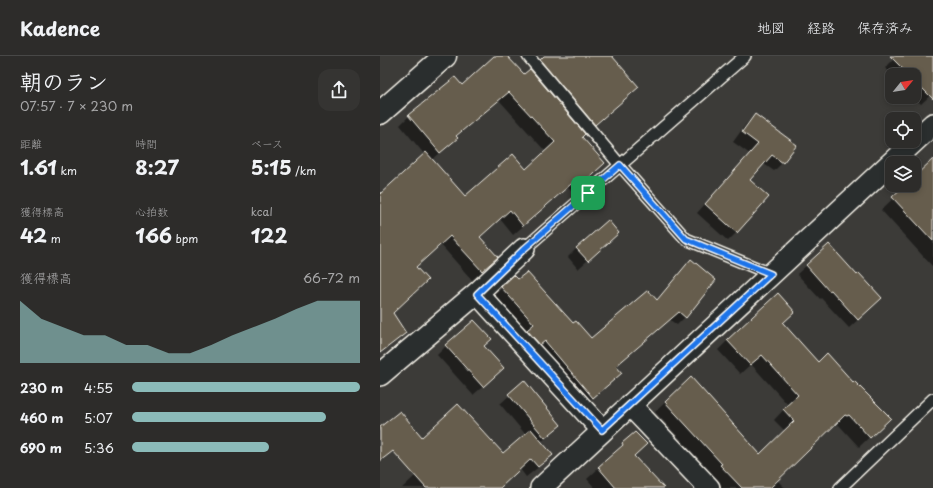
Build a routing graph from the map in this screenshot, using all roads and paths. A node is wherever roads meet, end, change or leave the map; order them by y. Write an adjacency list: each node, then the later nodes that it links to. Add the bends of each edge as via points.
1 (445, 56): 4 (street)
2 (528, 56): 6 (lane)
3 (745, 56): 6 (lane)
4 (380, 113)
5 (933, 124): 8 (street)
6 (620, 165): 7 (lane); 8 (lane, via 686,239)
7 (524, 249): 9 (street)
8 (771, 274): 12 (street)
9 (477, 294): 10 (street); 13 (street)
10 (380, 375)
11 (933, 399): 16 (lane)
12 (630, 405): 13 (street); 15 (street)
13 (602, 430): 14 (street)
14 (541, 488)
15 (709, 488)
16 (840, 488)

